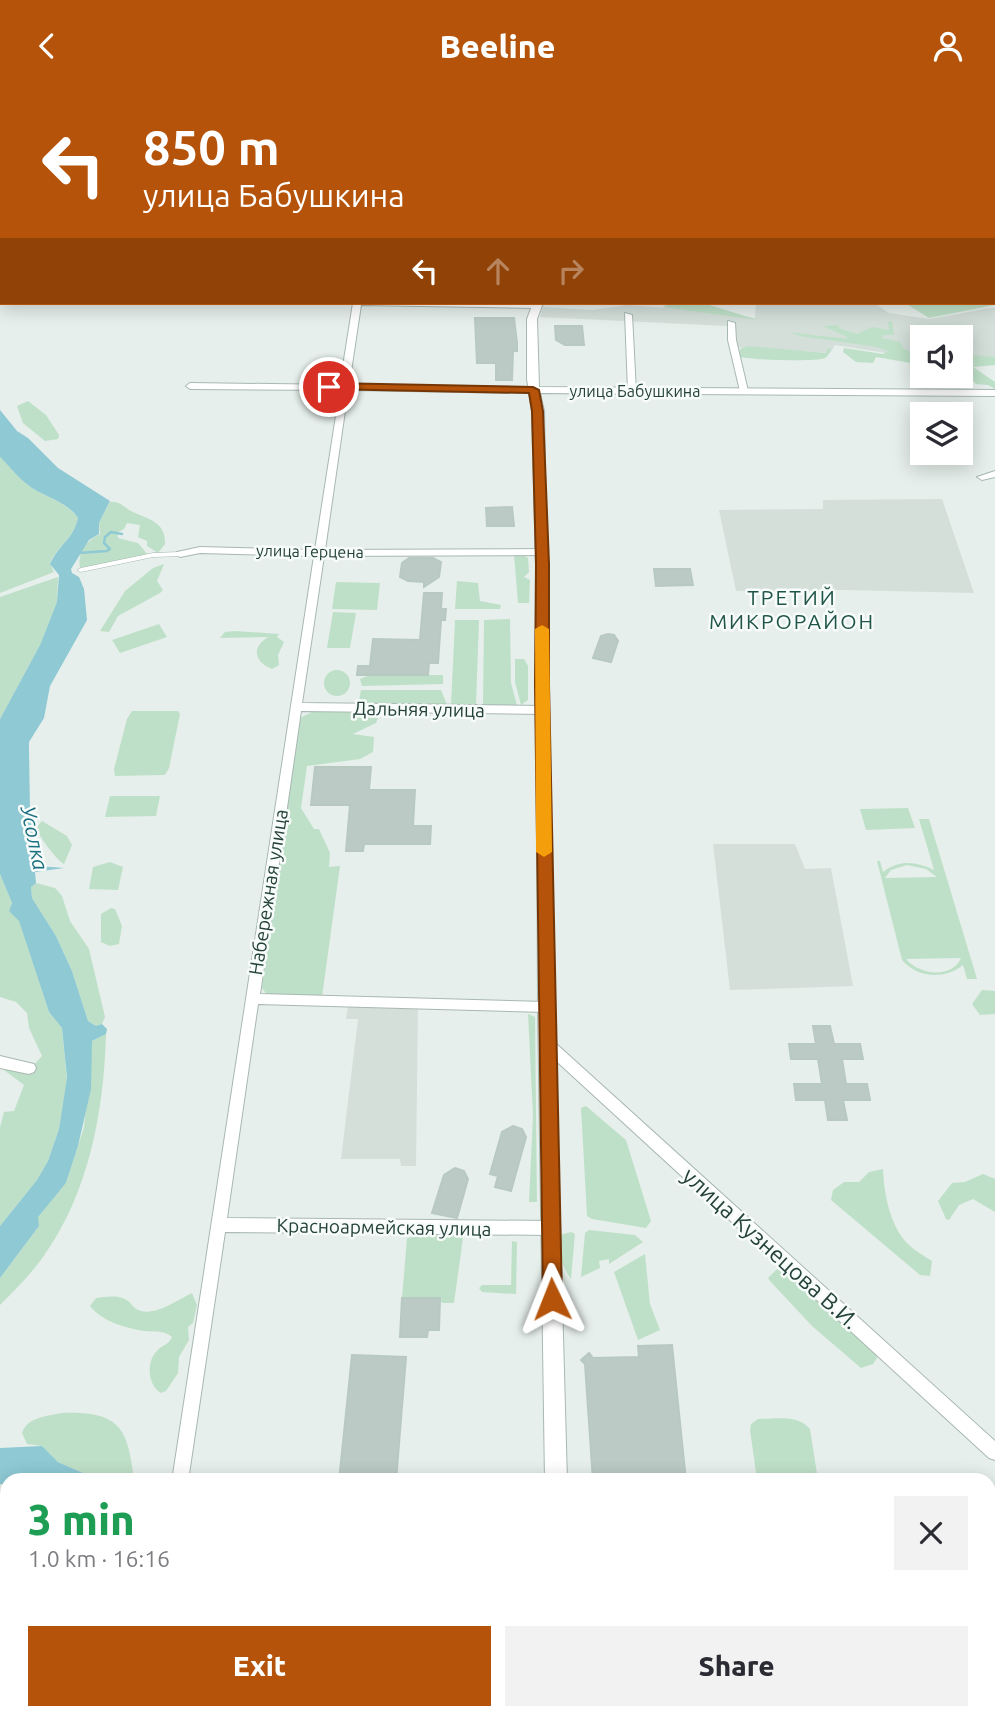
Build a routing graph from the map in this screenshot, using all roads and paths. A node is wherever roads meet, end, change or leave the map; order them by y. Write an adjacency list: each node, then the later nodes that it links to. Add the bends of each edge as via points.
1 (359, 305): 6 (street, Набережная улица)
2 (537, 305): 7 (street, via 532,319)
3 (628, 315): 8 (street)
4 (731, 323): 9 (street)
5 (190, 386): 6 (street, улица Бабушкина)
6 (344, 387): 7 (street, улица Бабушкина); 14 (street, Набережная улица)
7 (533, 390): 8 (street, улица Бабушкина); 13 (street, via 538,411)
8 (632, 391): 9 (street, улица Бабушкина)
9 (744, 391): 10 (street, улица Бабушкина)
10 (995, 393)
11 (995, 474): 12 (street)
12 (982, 477)
13 (542, 552): 14 (street, улица Герцена); 18 (street)
14 (319, 553): 15 (street, улица Герцена, via 208,550); 17 (street, Набережная улица)
15 (180, 554): 16 (street, улица Герцена)
16 (81, 570)
17 (296, 707): 18 (street, Дальняя улица); 19 (street, Набережная улица)
18 (542, 710): 20 (street)
19 (252, 999): 20 (street); 24 (street, Набережная улица)
20 (546, 1007): 21 (street)
21 (547, 1044): 25 (street); 26 (street, улица Кузнецова В.И.)
22 (0, 1062): 23 (street)
23 (29, 1068)
24 (218, 1225): 25 (street, Красноармейская улица); 27 (street, Набережная улица)
25 (550, 1228): 28 (street)
26 (995, 1452)
27 (181, 1473)
28 (556, 1473)

